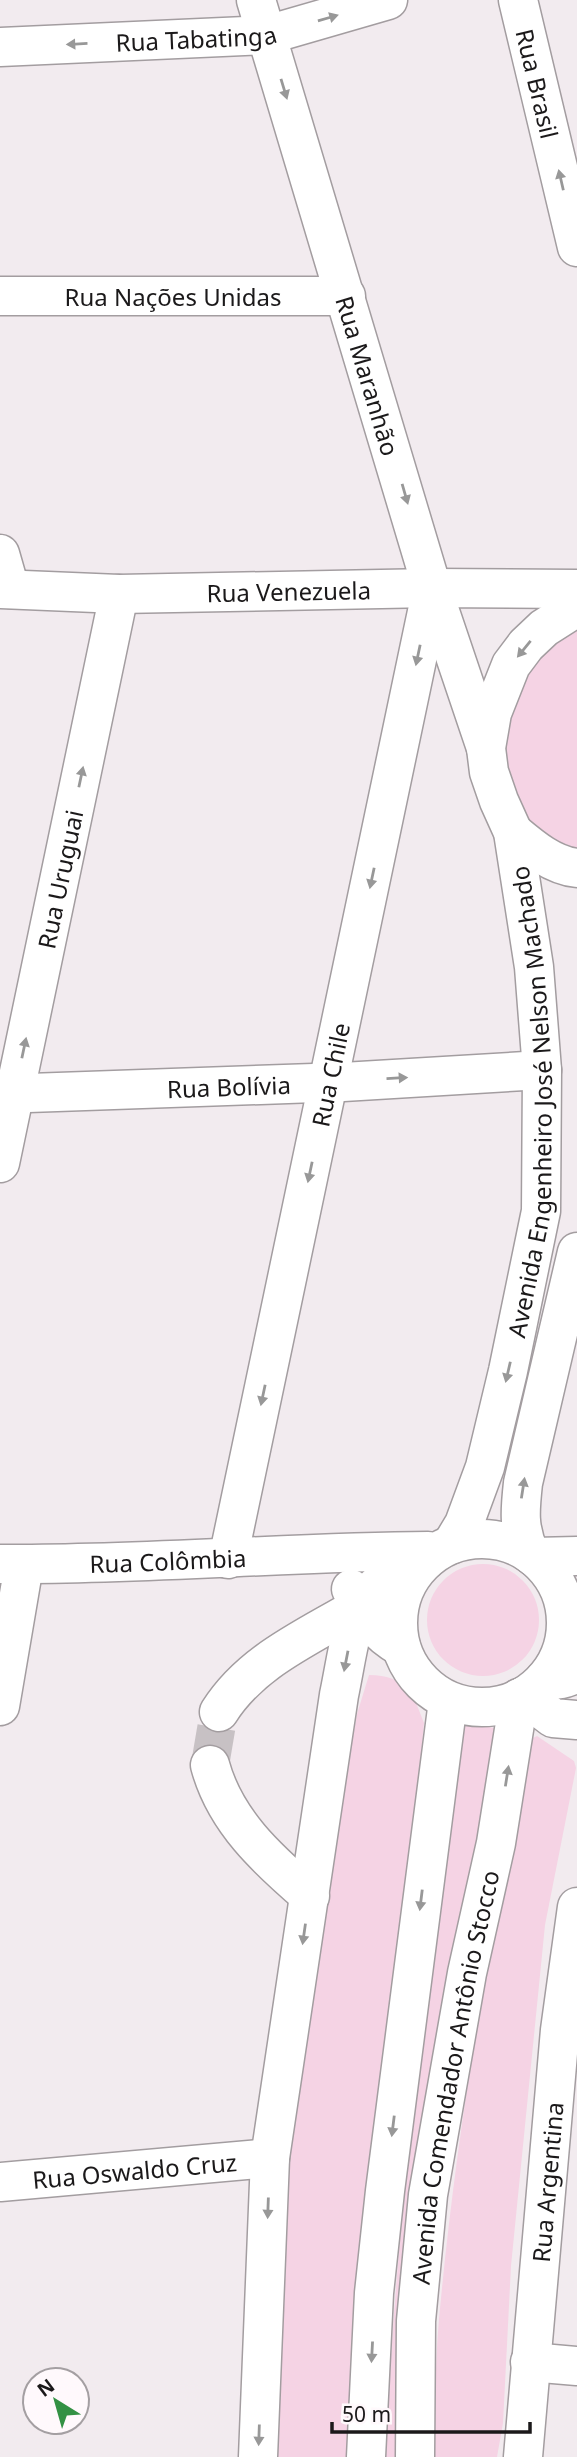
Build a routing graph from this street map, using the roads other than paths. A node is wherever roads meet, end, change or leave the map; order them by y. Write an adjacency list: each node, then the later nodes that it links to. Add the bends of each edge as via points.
1 (388, 0): 3 (street, Rua Tabatinga, one-way to 1)
2 (518, 0): 5 (street, Rua Brasil, one-way to 2)
3 (262, 18): 4 (street, Rua Tabatinga, one-way to 4); 7 (street, Rua Maranhão, one-way to 7)
4 (0, 47)
5 (577, 247)
6 (0, 296): 7 (street, Rua Nações Unidas)
7 (346, 296): 9 (street, Rua Maranhão, one-way to 9)
8 (3, 577): 11 (street, Rua Venezuela)
9 (432, 588): 10 (street, Rua Venezuela); 11 (street, Rua Venezuela); 13 (street, Rua Maranhão); 17 (street, Rua Chile, one-way to 17)
10 (577, 589)
11 (119, 594): 18 (street, Rua Uruguai, one-way to 11)
12 (577, 607): 13 (street, Avenida Engenheiro José Nelson Machado, one-way to 13, via 544,628 511,665 492,713)
13 (486, 748): 14 (street, Avenida Engenheiro José Nelson Machado, via 489,772)
14 (513, 832): 15 (street, via 554,861); 16 (street, Avenida Engenheiro José Nelson Machado, via 534,967)
15 (577, 868)
16 (542, 1070): 17 (street, Rua Bolívia, one-way to 16); 21 (street, Avenida Engenheiro José Nelson Machado, one-way to 21, via 541,1211 508,1371 485,1467 464,1524)
17 (329, 1082): 18 (street, Rua Bolívia); 25 (street, Rua Chile, one-way to 25)
18 (7, 1094): 19 (street, Rua Uruguai)
19 (0, 1163)
20 (577, 1252): 23 (street, Avenida Engenheiro José Nelson Machado, one-way to 20, via 521,1536 523,1483)
21 (440, 1551): 22 (street, Rua Colômbia); 23 (street, via 489,1539); 27 (street, via 394,1571); 28 (street, via 413,1575 403,1593 398,1612)
22 (334, 1552): 25 (street, Rua Colômbia); 27 (street)
23 (532, 1555): 24 (street); 29 (street, via 559,1587 565,1606 564,1646)
24 (577, 1556)
25 (228, 1559): 26 (street, Rua Colômbia)
26 (12, 1565): 31 (street)
27 (360, 1606): 28 (street, via 384,1638); 32 (street, via 248,1675); 35 (street, one-way to 35, via 339,1695)
28 (401, 1647): 30 (street, via 414,1674)
29 (541, 1687): 30 (street, via 492,1707); 33 (street, via 553,1718); 44 (street, Avenida Comendador Antônio Stocco, one-way to 29, via 416,2321 428,2195 467,1973 496,1843)
30 (447, 1701): 43 (street, Avenida Comendador Antônio Stocco, one-way to 43, via 374,2293)
31 (0, 1706)
32 (219, 1712)
33 (577, 1720)
34 (211, 1765): 35 (street, via 216,1788 242,1829)
35 (310, 1896): 38 (street, one-way to 38)
36 (577, 1907): 37 (street, Rua Argentina)
37 (569, 2031): 40 (street, Rua Argentina)
38 (270, 2158): 39 (street, Rua Oswaldo Cruz); 42 (street, one-way to 42)
39 (0, 2182)
40 (530, 2362): 41 (street); 45 (street, Rua Argentina)
41 (577, 2366)
42 (258, 2457)
43 (366, 2457)
44 (415, 2457)
45 (523, 2457)

